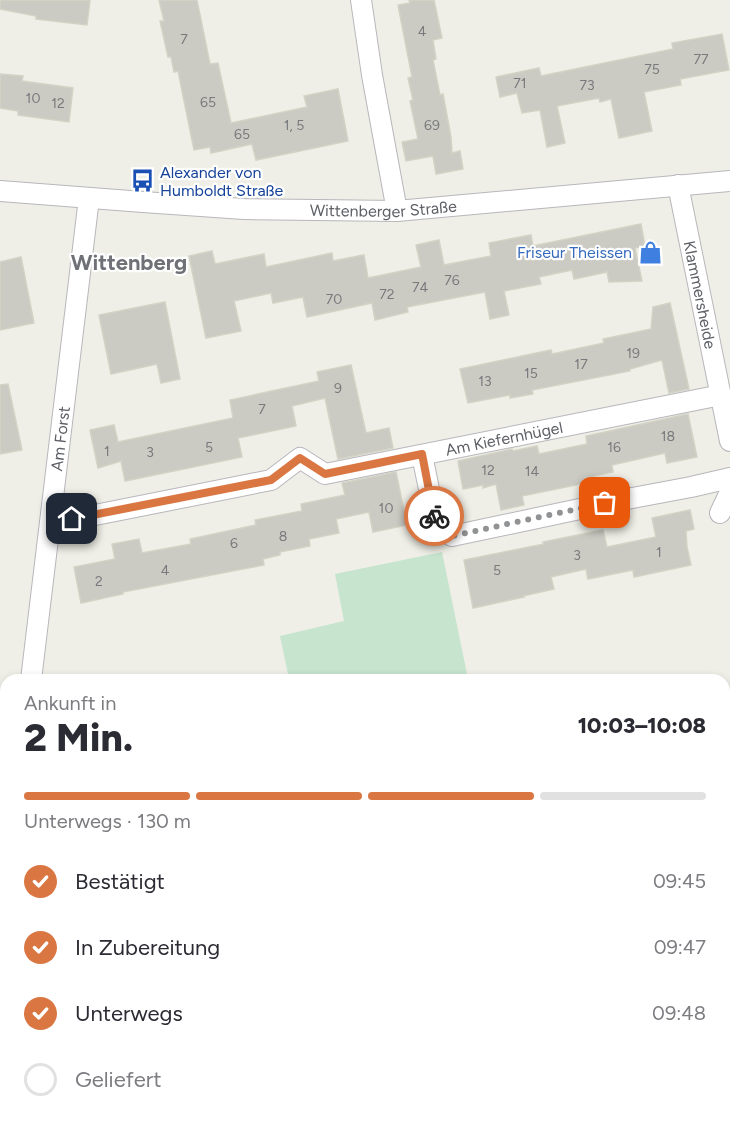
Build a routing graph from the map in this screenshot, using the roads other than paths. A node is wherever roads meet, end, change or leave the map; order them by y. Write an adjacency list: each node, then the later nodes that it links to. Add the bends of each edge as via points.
1 (361, 0): 6 (street)
2 (730, 181): 3 (street, Wittenberger Straße)
3 (678, 185): 6 (street, Wittenberger Straße); 7 (street, Klammersheide)
4 (0, 191): 5 (street, Wittenberger Straße)
5 (89, 198): 6 (street, Wittenberger Straße, via 244,208); 13 (street, Am Forst)
6 (397, 211)
7 (721, 395): 8 (street, Klammersheide); 9 (street, Am Kiefernhügel)
8 (730, 441)
9 (422, 454): 10 (street, via 436,528 452,536); 13 (street, Am Kiefernhügel, via 325,474 300,458 271,480)
10 (730, 478)
11 (730, 492): 12 (street)
12 (720, 513)
13 (50, 524): 14 (street, Am Forst)
14 (32, 674)

